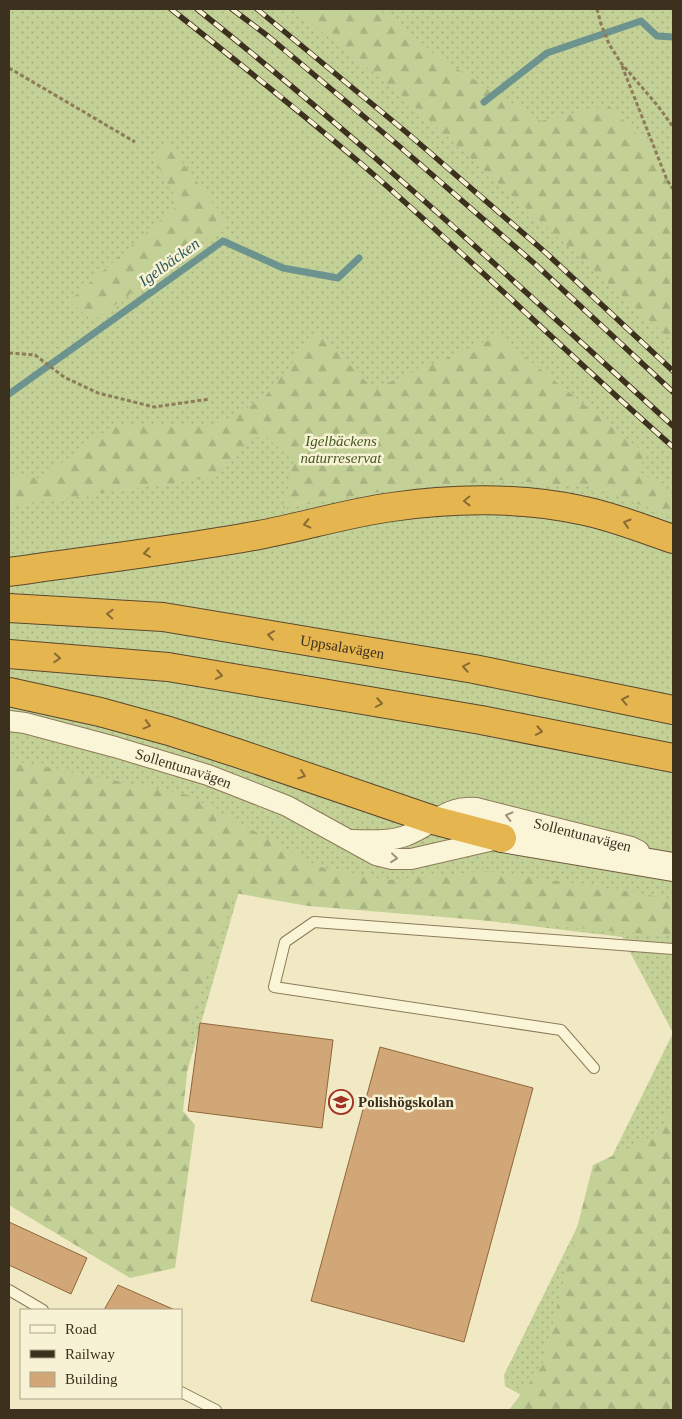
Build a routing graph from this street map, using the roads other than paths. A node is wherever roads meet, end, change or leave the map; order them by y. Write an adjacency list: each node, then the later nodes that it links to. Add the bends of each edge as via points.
1 (673, 540): 2 (highway, one-way to 2, via 571,508 532,502 432,502 391,507 259,536)
2 (9, 572)
3 (9, 608): 6 (highway, Uppsalavägen, one-way to 3, via 474,669 163,617)
4 (9, 654): 8 (highway, one-way to 8, via 168,667 481,720)
5 (9, 692): 9 (highway, one-way to 9, via 169,731)
6 (673, 710)
7 (9, 721): 11 (street, Sollentunavägen, via 208,774 287,806)
8 (673, 758)
9 (433, 820): 10 (highway); 11 (street, Sollentunavägen, via 406,836 390,840); 12 (street, Sollentunavägen, one-way to 9, via 631,848 476,808 463,807)
10 (502, 838): 11 (street, Sollentunavägen, one-way to 10, via 376,855 411,859); 12 (street, Sollentunavägen)
11 (349, 840)
12 (673, 866)
13 (673, 949): 14 (lane, via 314,922 285,942 274,986 561,1030)
14 (594, 1068)
15 (9, 1290): 16 (lane)
16 (41, 1309)
17 (182, 1393): 18 (lane)
18 (216, 1410)

